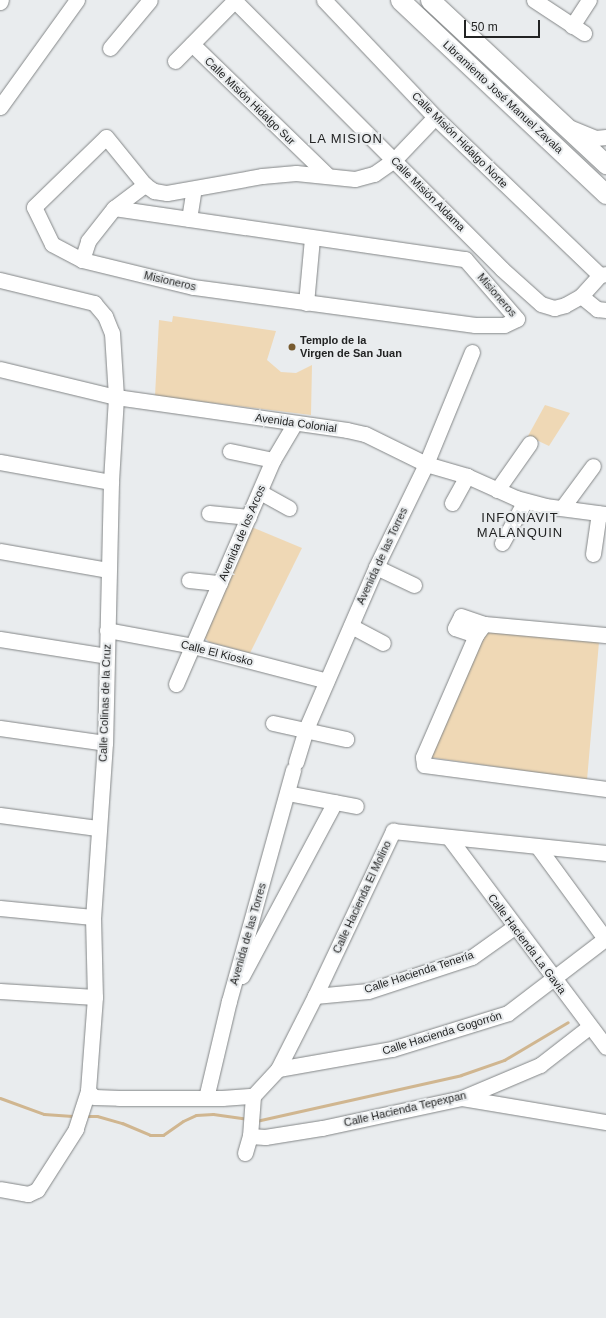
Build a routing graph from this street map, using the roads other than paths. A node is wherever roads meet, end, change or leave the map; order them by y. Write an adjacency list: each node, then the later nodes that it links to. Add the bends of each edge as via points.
1 (77, 0): 12 (street)
2 (150, 0): 10 (street)
3 (235, 0): 9 (street); 16 (street, Calle Misión Aldama)
4 (324, 0): 13 (street, Calle Misión Hidalgo Norte)
5 (400, 0): 21 (main road, Libramiento José Manuel Zavala)
6 (430, 0): 14 (main road, Libramiento José Manuel Zavala)
7 (534, 0): 8 (street, via 578,30)
8 (589, 0)
9 (192, 44): 11 (street); 18 (street, Calle Misión Hidalgo Sur)
10 (110, 48)
11 (175, 61)
12 (0, 107)
13 (435, 117): 16 (street); 26 (street, Calle Misión Hidalgo Norte)
14 (564, 125): 15 (street, via 596,138); 17 (main road, Libramiento José Manuel Zavala)
15 (606, 137)
16 (394, 160): 18 (street, via 374,174 355,179); 28 (street, Calle Misión Aldama, via 502,269 541,304 554,308)
17 (606, 164)
18 (326, 174): 20 (street, via 262,176)
19 (145, 185): 20 (street, via 154,191 167,193); 22 (street); 25 (street, Misioneros, via 106,137 34,207 52,244)
20 (194, 189): 23 (street)
21 (606, 194)
22 (114, 208): 23 (street, Misioneros); 25 (street, via 88,241)
23 (190, 219): 24 (street, Misioneros)
24 (312, 238): 29 (street); 29 (street, Misioneros, via 465,259 517,319 504,325 475,325)
25 (82, 260): 29 (street, Misioneros, via 193,287)
26 (603, 275): 28 (street, Calle Misión Aldama)
27 (0, 280): 33 (street, Calle Colinas de la Cruz, via 94,303 105,316 112,333)
28 (581, 296): 30 (street, via 597,309)
29 (306, 303)
30 (606, 310)
31 (472, 352): 39 (street, Avenida de las Torres)
32 (0, 369): 33 (street, Avenida Colonial)
33 (116, 397): 34 (street, Avenida Colonial); 42 (street, Calle Colinas de la Cruz)
34 (295, 422): 37 (street, Avenida de los Arcos); 39 (street, Avenida Colonial, via 365,434)
35 (530, 443): 43 (street)
36 (230, 451): 37 (street)
37 (273, 460): 44 (street, Avenida de los Arcos)
38 (0, 462): 42 (street)
39 (426, 464): 41 (street, Avenida Colonial); 55 (street, Avenida de las Torres)
40 (593, 466): 48 (street)
41 (467, 476): 43 (street, Avenida Colonial); 46 (street)
42 (111, 482): 56 (street, Calle Colinas de la Cruz)
43 (498, 490): 45 (street, Avenida Colonial)
44 (260, 492): 47 (street); 51 (street, Avenida de los Arcos)
45 (525, 501): 48 (street, Avenida Colonial); 52 (street)
46 (452, 503)
47 (289, 508)
48 (562, 508): 50 (street, Avenida Colonial)
49 (209, 513): 51 (street)
50 (602, 513): 54 (street)
51 (249, 517): 58 (street, Avenida de los Arcos)
52 (502, 543)
53 (0, 551): 56 (street)
54 (593, 554)
55 (376, 567): 59 (street); 60 (street, Avenida de las Torres)
56 (108, 570): 61 (street, Calle Colinas de la Cruz)
57 (189, 580): 58 (street)
58 (220, 583): 65 (street, Avenida de los Arcos)
59 (414, 585)
60 (350, 626): 64 (street); 67 (street, Avenida de las Torres)
61 (107, 630): 65 (street, Calle El Kiosko); 66 (street, Calle Colinas de la Cruz)
62 (606, 635): 74 (street, via 480,630 423,758 427,767)
63 (0, 639): 66 (street)
64 (383, 643)
65 (193, 646): 67 (street, Calle El Kiosko); 68 (street, Avenida de los Arcos)
66 (107, 656): 73 (street, Calle Colinas de la Cruz)
67 (327, 681): 71 (street, Avenida de las Torres)
68 (176, 684)
69 (273, 723): 71 (street)
70 (0, 728): 73 (street)
71 (306, 729): 72 (street); 75 (street, Avenida de las Torres)
72 (346, 739)
73 (105, 743): 79 (street, Calle Colinas de la Cruz)
74 (606, 789)
75 (287, 793): 76 (street); 91 (street, Avenida de las Torres)
76 (335, 802): 77 (street); 91 (street)
77 (356, 806)
78 (0, 815): 79 (street)
79 (97, 828): 84 (street, Calle Colinas de la Cruz)
80 (450, 839): 81 (street, Calle Hacienda El Molino); 85 (street, Calle Hacienda La Gavia); 89 (street, Calle Hacienda El Molino, via 393,832)
81 (538, 847): 82 (street, Calle Hacienda El Molino); 86 (street)
82 (606, 853)
83 (0, 908): 84 (street)
84 (93, 917): 90 (street, Calle Colinas de la Cruz)
85 (514, 927): 87 (street, Calle Hacienda La Gavia); 89 (street, Calle Hacienda Tenería, via 472,957 368,991)
86 (606, 939): 87 (street, Calle Hacienda Gogorrón)
87 (554, 980): 92 (street, Calle Hacienda La Gavia); 94 (street, Calle Hacienda Gogorrón, via 508,1013 392,1049)
88 (0, 991): 90 (street)
89 (315, 996): 94 (street, Calle Hacienda El Molino)
90 (95, 997): 95 (street, Calle Colinas de la Cruz)
91 (229, 1001): 97 (street, Avenida de las Torres)
92 (589, 1027): 93 (street, Calle Hacienda La Gavia); 98 (street, Calle Hacienda Tepexpan, via 540,1065)
93 (606, 1047)
94 (278, 1069): 96 (street, Calle Hacienda El Molino)
95 (88, 1091): 97 (street, via 94,1097); 102 (street, Calle Colinas de la Cruz, via 76,1129 37,1190 28,1194)
96 (252, 1096): 97 (street); 100 (street)
97 (206, 1098)
98 (462, 1098): 99 (street); 100 (street, Calle Hacienda Tepexpan, via 322,1128 265,1137)
99 (606, 1122)
100 (250, 1136): 101 (street)
101 (245, 1153)
102 (0, 1189)

